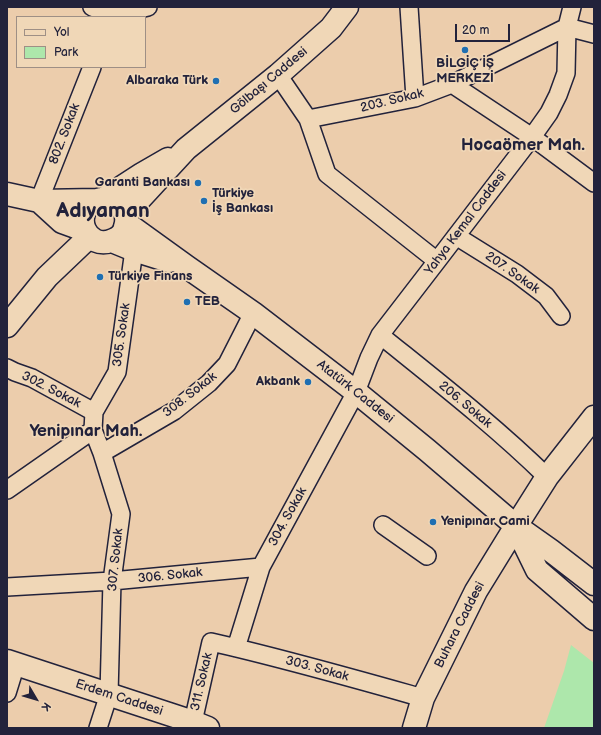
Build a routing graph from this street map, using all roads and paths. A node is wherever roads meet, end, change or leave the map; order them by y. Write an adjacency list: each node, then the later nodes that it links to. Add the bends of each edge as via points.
1 (92, 7): 6 (street)
2 (148, 7): 6 (street)
3 (347, 7): 10 (main road, Gölbaşı Caddesi, via 331,28)
4 (409, 7): 12 (street)
5 (572, 7): 7 (street)
6 (108, 15)
7 (567, 27): 8 (street); 11 (street, 203. Sokak); 14 (street, Yahya Kemal Caddesi, via 566,73 549,113)
8 (594, 34)
9 (92, 68): 19 (street, 802. Sokak)
10 (278, 75): 13 (street); 15 (main road, Gölbaşı Caddesi)
11 (452, 84): 12 (street, 203. Sokak); 14 (street)
12 (415, 98): 13 (street, 203. Sokak)
13 (308, 119): 25 (street, via 328,174)
14 (532, 137): 16 (street); 22 (street, Yahya Kemal Caddesi)
15 (186, 149): 18 (main road, Gölbaşı Caddesi); 20 (main road, Gölbaşı Caddesi)
16 (594, 183)
17 (7, 194): 19 (main road)
18 (101, 199): 19 (main road); 20 (main road, via 116,202 122,207); 21 (main road, via 90,204 85,210 82,222)
19 (39, 201): 21 (main road, via 62,222)
20 (126, 218): 23 (main road, via 122,234); 26 (main road, Atatürk Caddesi)
21 (87, 233): 23 (main road, via 96,241); 27 (main road, via 47,277)
22 (456, 236): 25 (street, Yahya Kemal Caddesi); 29 (street, 207. Sokak, via 517,274 546,296)
23 (112, 241): 24 (main road, Atatürk Caddesi)
24 (134, 250): 26 (main road, Atatürk Caddesi); 34 (street, 305. Sokak, via 117,372)
25 (437, 261): 31 (street, Yahya Kemal Caddesi)
26 (187, 267): 28 (main road, Atatürk Caddesi)
27 (14, 307): 30 (main road)
28 (253, 313): 33 (main road, Atatürk Caddesi); 37 (street, 308. Sokak, via 227,364 209,383 174,411)
29 (561, 316)
30 (7, 326)
31 (380, 335): 33 (street, Yahya Kemal Caddesi); 38 (street, 206. Sokak, via 478,415)
32 (7, 368): 34 (street, 302. Sokak, via 32,378)
33 (356, 392): 41 (main road, Atatürk Caddesi); 43 (street, 304. Sokak)
34 (94, 412): 36 (street, 305. Sokak)
35 (594, 417): 38 (main road, Buhara Caddesi)
36 (93, 430): 37 (street, 307. Sokak); 39 (street)
37 (102, 453): 44 (street, 307. Sokak, via 121,514)
38 (547, 477): 41 (main road, Buhara Caddesi)
39 (7, 490)
40 (383, 525): 42 (street)
41 (516, 526): 45 (main road, Atatürk Caddesi); 47 (main road, via 537,570); 53 (main road, Buhara Caddesi, via 476,591)
42 (427, 556)
43 (261, 567): 44 (street, 306. Sokak); 49 (street, 304. Sokak)
44 (112, 581): 46 (street, 306. Sokak); 52 (street, 307. Sokak)
45 (594, 584)
46 (7, 587)
47 (594, 619)
48 (211, 642): 49 (street, 303. Sokak); 54 (street, 311. Sokak)
49 (236, 648): 53 (street, 303. Sokak)
50 (11, 663): 51 (street); 52 (main road, Erdem Caddesi)
51 (7, 693)
52 (109, 694): 54 (main road, Erdem Caddesi); 55 (street, 307. Sokak)
53 (423, 698): 56 (main road, Buhara Caddesi)
54 (200, 725)
55 (98, 728)
56 (414, 728)

